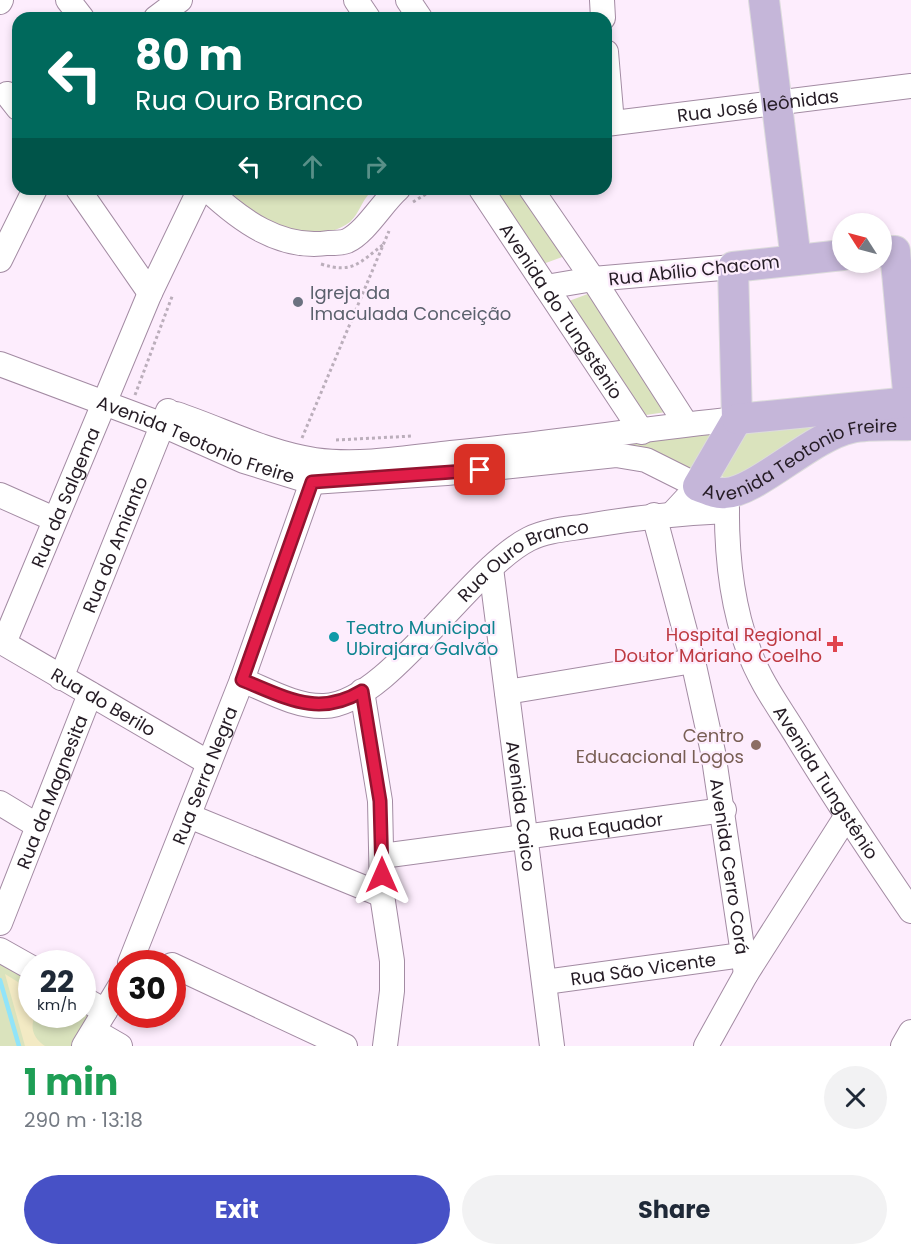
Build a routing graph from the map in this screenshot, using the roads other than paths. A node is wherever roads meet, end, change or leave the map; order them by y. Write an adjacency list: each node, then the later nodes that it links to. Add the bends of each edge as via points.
1 (68, 0): 4 (street)
2 (180, 0): 5 (street)
3 (764, 0): 7 (main road)
4 (77, 12)
5 (164, 12)
6 (911, 86): 7 (street, Rua José leônidas)
7 (778, 104): 8 (street, Rua José leônidas); 19 (main road)
8 (612, 124)
9 (32, 195): 18 (street)
10 (82, 195): 23 (street)
11 (197, 195): 23 (street, Rua da Salgema)
12 (213, 195): 15 (street, via 254,227 296,244 317,245 346,241 365,226 382,203)
13 (485, 195): 22 (street, Avenida do Tungstênio)
14 (535, 195): 21 (street)
15 (403, 197)
16 (896, 250): 27 (main road)
17 (832, 256): 19 (main road, Rua Abílio Chacom)
18 (0, 260)
19 (796, 260): 20 (main road, Rua Abílio Chacom)
20 (733, 267): 21 (street, Rua Abílio Chacom); 29 (main road)
21 (594, 279): 22 (street, Rua Abílio Chacom); 30 (street)
22 (546, 287): 31 (street, Avenida do Tungstênio)
23 (150, 293): 26 (street, Rua da Salgema)
24 (0, 347): 26 (street, Avenida Teotonio Freire)
25 (0, 364): 26 (street, Avenida Teotonio Freire)
26 (109, 398): 28 (street, Avenida Teotonio Freire); 38 (street, Rua da Salgema)
27 (910, 412): 29 (main road, Avenida Teotonio Freire); 36 (main road, Avenida Teotonio Freire, via 817,442)
28 (166, 418): 32 (street, Avenida Teotonio Freire, via 313,459); 33 (street, Avenida Teotonio Freire, via 244,461); 42 (street, Rua do Amianto)
29 (737, 419): 30 (street, Avenida Teotonio Freire); 34 (main road)
30 (686, 424): 31 (street, Avenida Teotonio Freire)
31 (642, 432): 32 (street, Avenida Teotonio Freire)
32 (496, 458): 33 (street, Avenida Teotonio Freire, via 342,482); 34 (street, Avenida Teotonio Freire, via 632,456)
33 (312, 482): 43 (street, Rua Serra Negra)
34 (698, 486): 36 (main road, Avenida Teotonio Freire); 37 (street)
35 (0, 495): 38 (street)
36 (727, 502): 37 (street, Rua Ouro Branco); 51 (street, Avenida Tungstênio, via 731,567 749,651 762,680)
37 (663, 514): 39 (street, Rua Ouro Branco, via 550,532 512,549); 41 (street, Avenida Cerro Corá)
38 (54, 519): 40 (street, Rua da Salgema)
39 (491, 567): 44 (street, Rua Ouro Branco, via 412,650); 45 (street, Avenida Caico)
40 (2, 642): 42 (street, Rua do Berilo)
41 (693, 661): 45 (street); 49 (street, Avenida Cerro Corá)
42 (62, 678): 46 (street, Rua do Berilo)
43 (242, 680): 44 (street, Rua Ouro Branco, via 296,702 325,706 346,701); 47 (street, Rua Serra Negra)
44 (362, 691): 54 (street, via 380,801)
45 (507, 692): 53 (street, Avenida Caico)
46 (90, 694): 47 (street, Rua do Berilo); 52 (street, Rua da Magnesita)
47 (208, 763): 50 (street, Rua Serra Negra)
48 (0, 802): 52 (street)
49 (724, 810): 53 (street, Rua Equador); 61 (street, Avenida Cerro Corá)
50 (189, 816): 55 (street); 59 (street, Rua Serra Negra)
51 (846, 817): 56 (street, Avenida Tungstênio); 61 (street)
52 (38, 826): 57 (street, Rua da Magnesita)
53 (526, 836): 54 (street, Rua Equador); 63 (street, Avenida Caico)
54 (382, 856): 55 (street)
55 (382, 895): 68 (street, via 392,961)
56 (911, 910)
57 (0, 923)
58 (0, 950): 60 (street)
59 (135, 950)
60 (18, 960)
61 (744, 964): 63 (street, Rua São Vicente); 70 (street)
62 (186, 972): 67 (street)
63 (545, 982): 69 (street, Avenida Caico)
64 (108, 1006): 65 (street)
65 (94, 1029): 66 (street)
66 (120, 1046)
67 (345, 1046)
68 (385, 1046)
69 (552, 1046)
70 (706, 1046)

